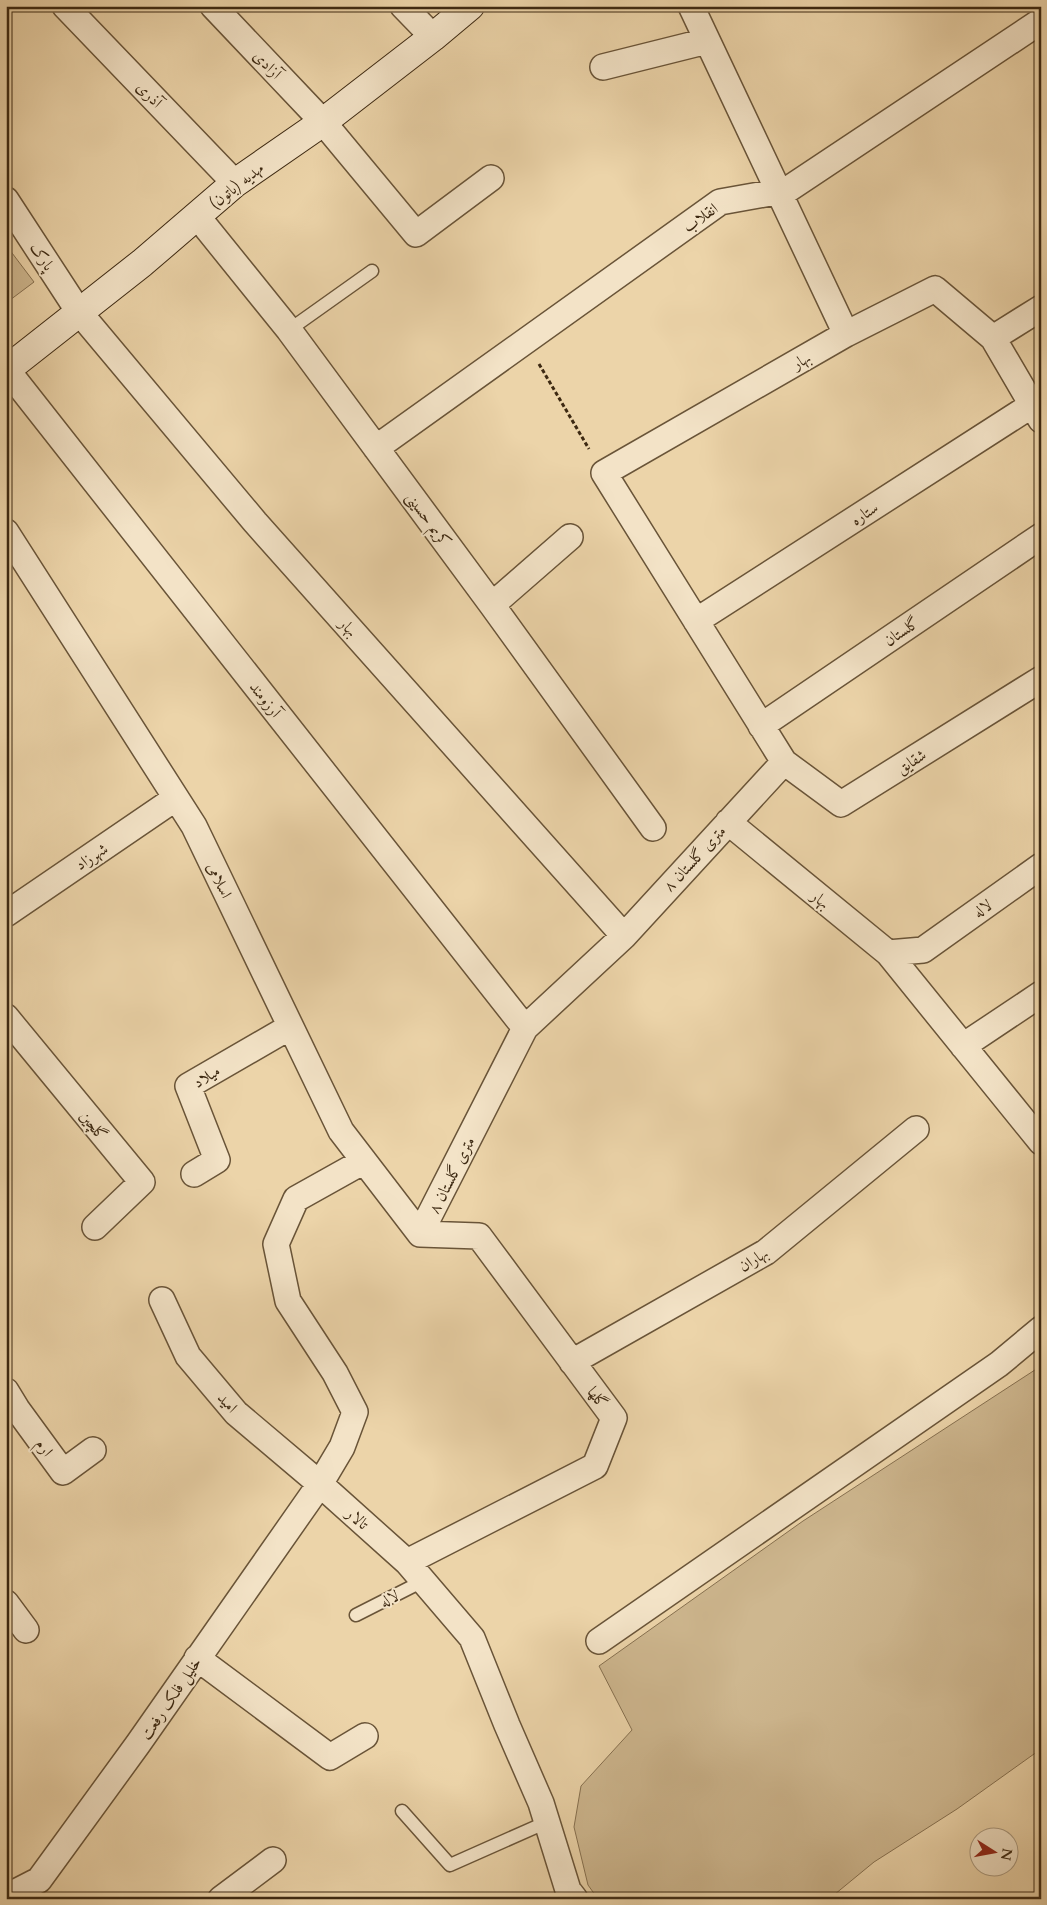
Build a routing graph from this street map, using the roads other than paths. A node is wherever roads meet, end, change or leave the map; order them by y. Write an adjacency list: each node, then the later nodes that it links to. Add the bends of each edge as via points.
1 (65, 6): 12 (street, آذری)
2 (213, 6): 10 (street, آزادی)
3 (403, 6): 7 (street)
4 (470, 6): 7 (street, مهدیه (باتون))
5 (691, 6): 8 (street)
6 (1041, 21): 13 (street, انقلاب, via 787,190)
7 (433, 37): 10 (street, مهدیه (باتون))
8 (707, 41): 9 (street); 13 (street)
9 (603, 67)
10 (323, 122): 11 (street, آزادی, via 416,234); 12 (street, مهدیه (باتون))
11 (491, 178)
12 (235, 183): 15 (street, مهدیه (باتون))
13 (778, 192): 20 (street); 24 (street, انقلاب, via 720,202)
14 (6, 200): 18 (street, پارک)
15 (197, 216): 18 (street, مهدیه (باتون)); 19 (street, کریم حسینی)
16 (372, 271): 19 (lane)
17 (1041, 308): 21 (street)
18 (79, 312): 22 (street, مهدیه (باتون)); 38 (street, بهار, via 255,522)
19 (289, 330): 24 (street, کریم حسینی)
20 (846, 334): 21 (street, بهار, via 935,289); 29 (street, بهار, via 604,473)
21 (993, 338): 23 (street)
22 (6, 370): 43 (street, آرزومند)
23 (1036, 412): 29 (street, ستاره)
24 (376, 448): 28 (street, کریم حسینی)
25 (6, 532): 33 (street, اسلامی)
26 (1041, 536): 31 (street, گلستان)
27 (570, 537): 28 (street)
28 (492, 606): 35 (street, کریم حسینی)
29 (696, 621): 31 (street)
30 (1041, 679): 32 (street, شقایق, via 841,804)
31 (761, 726): 32 (street)
32 (784, 762): 34 (street, ۸ متری گلستان)
33 (176, 798): 37 (street, شهرزاد); 42 (street, اسلامی, via 194,826)
34 (728, 822): 38 (street, ۸ متری گلستان); 39 (street, بهار)
35 (653, 828)
36 (1041, 866): 39 (street, لاله, via 923,950)
37 (6, 914)
38 (624, 936): 43 (street, ۸ متری گلستان)
39 (888, 953): 44 (street, بهار)
40 (1041, 994): 44 (street)
41 (6, 1018): 49 (street, گلچین, via 142,1182)
42 (290, 1027): 47 (street, اسلامی, via 340,1131); 48 (street, میلاد, via 188,1086 217,1160)
43 (525, 1028): 50 (street, ۸ متری گلستان)
44 (963, 1046): 46 (street, بهار)
45 (916, 1129): 53 (street, بهاران, via 766,1252)
46 (1041, 1142)
47 (364, 1161): 50 (street, اسلامی); 56 (street, via 296,1199 276,1244 288,1300 335,1373 355,1412 342,1447)
48 (194, 1174)
49 (95, 1227)
50 (420, 1234): 53 (street, گلها, via 479,1236)
51 (162, 1300): 56 (street, امید, via 188,1356 236,1412)
52 (1041, 1329): 61 (street, via 999,1364)
53 (572, 1362): 57 (street, گلها, via 614,1418 595,1466)
54 (6, 1391): 55 (street, ارم, via 63,1472)
55 (93, 1450)
56 (320, 1484): 57 (street, تالار); 62 (street, خلیل فلک رفعت)
57 (415, 1572): 59 (lane, لاله); 65 (street, تالار, via 472,1638)
58 (6, 1603): 60 (street)
59 (356, 1615)
60 (26, 1630)
61 (600, 1641)
62 (197, 1658): 63 (street, via 330,1757); 67 (street, خلیل فلک رفعت, via 39,1880)
63 (365, 1736)
64 (402, 1811): 65 (lane, via 450,1865)
65 (547, 1822): 69 (street, تالار, via 568,1890)
66 (273, 1860): 68 (street)
67 (6, 1897)
68 (221, 1899)
69 (575, 1899)

